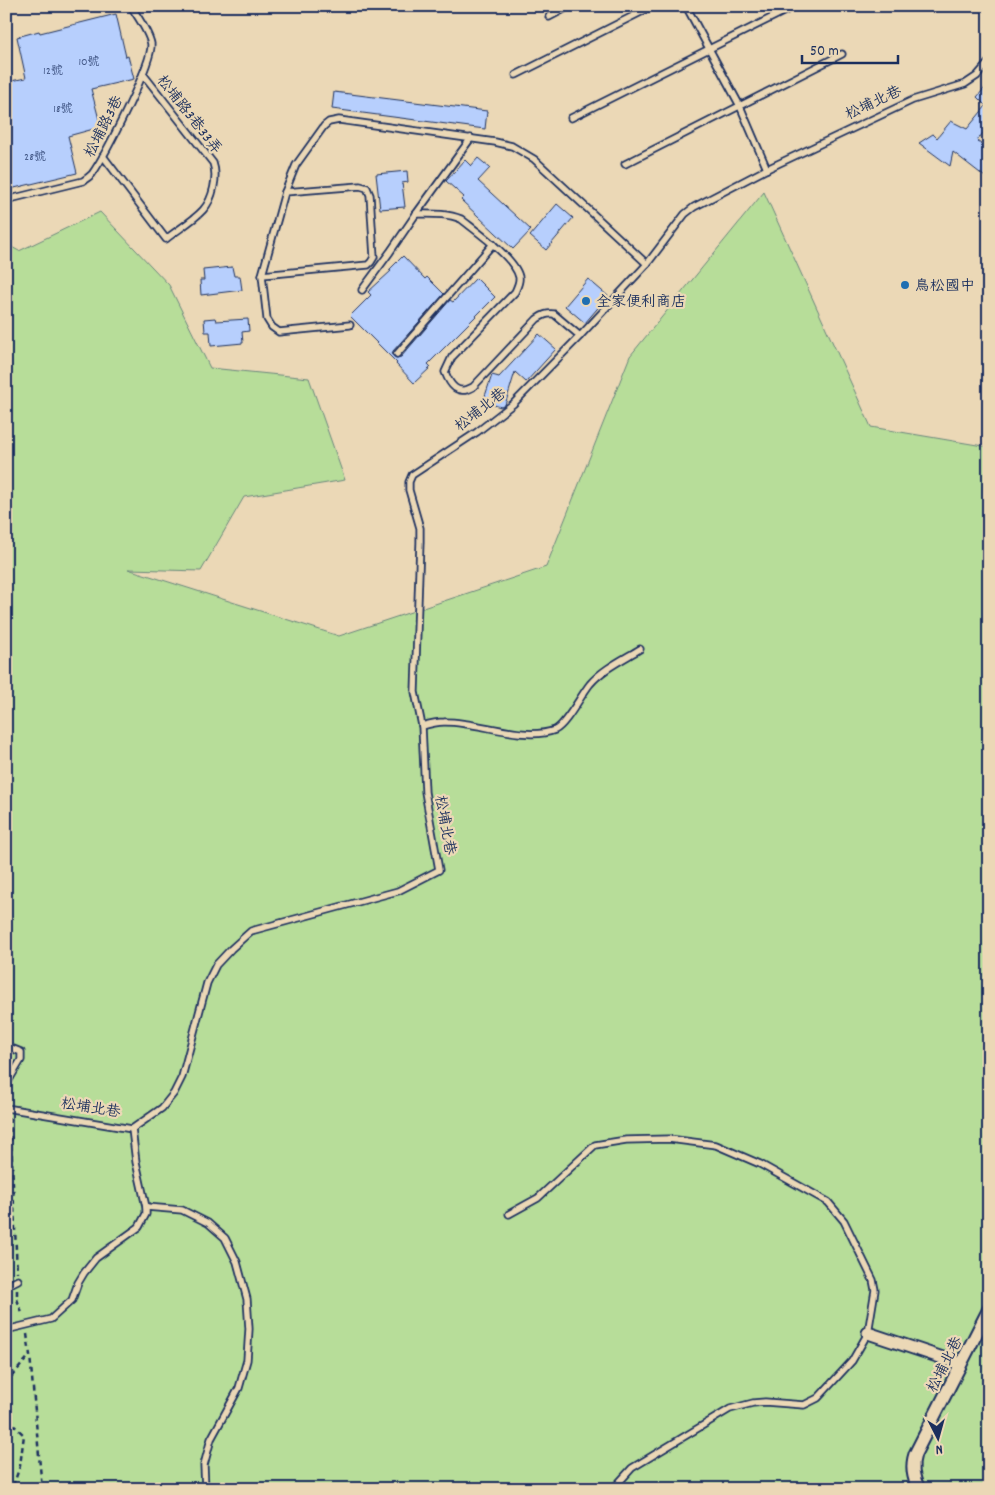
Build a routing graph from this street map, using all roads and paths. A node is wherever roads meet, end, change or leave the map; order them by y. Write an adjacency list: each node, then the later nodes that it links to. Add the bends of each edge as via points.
1 (130, 6): 10 (lane, 松埔路3巷, via 151,42)
2 (570, 6): 6 (lane)
3 (654, 6): 11 (lane)
4 (686, 6): 7 (lane)
5 (795, 6): 7 (lane)
6 (549, 17)
7 (710, 49): 12 (lane); 13 (lane)
8 (842, 54): 12 (lane)
9 (989, 62): 17 (lane, 松埔北巷, via 965,84 913,100)
10 (143, 74): 15 (lane, 松埔路3巷); 15 (lane, 松埔路3巷33弄, via 213,163 216,181 208,202 203,210 166,239)
11 (516, 76)
12 (740, 106): 16 (lane); 17 (lane)
13 (571, 118)
14 (471, 138): 18 (lane, via 339,120 329,122 318,132 296,165); 20 (lane); 22 (lane, via 512,146 534,159)
15 (103, 156): 19 (lane, 松埔路3巷, via 83,181)
16 (625, 164)
17 (767, 169): 22 (lane, 松埔北巷, via 684,214)
18 (285, 192): 23 (lane); 23 (lane, via 367,188 374,257 368,265)
19 (6, 200)
20 (416, 214): 21 (lane, 松埔北巷, via 453,215); 24 (lane)
21 (492, 244): 26 (lane, 松埔北巷, via 517,271 520,279 515,292 452,357 445,372 453,387 461,391 473,387 542,315 554,314); 27 (lane)
22 (647, 264): 26 (lane, 松埔北巷)
23 (262, 275): 25 (lane, via 267,319 279,332)
24 (362, 290)
25 (350, 326)
26 (580, 336): 29 (lane, 松埔北巷, via 513,404 408,482 420,528 415,692)
27 (397, 354)
28 (640, 649): 29 (lane, via 603,671 557,729 523,733 444,722)
29 (422, 726): 33 (lane, 松埔北巷, via 425,792 438,870 398,891 251,932 216,965 207,983 182,1077 174,1093 162,1108)
30 (6, 1046): 31 (lane, via 21,1052 22,1060)
31 (6, 1085)
32 (8, 1108): 33 (lane, 松埔北巷); 36 (path)
33 (132, 1129): 34 (lane)
34 (146, 1206): 39 (lane, via 146,1214 139,1227 96,1258 63,1310 52,1319); 48 (lane, via 182,1210 208,1223 225,1238 237,1262 247,1298 247,1360 239,1388 211,1440 204,1465)
35 (509, 1214): 41 (lane, via 538,1198 595,1145 626,1140 670,1139 716,1145 760,1164 828,1202 844,1221 876,1290)
36 (18, 1280): 37 (lane); 39 (path, via 17,1299)
37 (6, 1286)
38 (989, 1309): 43 (street, 松埔北巷)
39 (25, 1324): 40 (lane); 42 (path)
40 (6, 1330)
41 (868, 1333): 43 (street); 49 (lane, via 852,1361 811,1403 765,1402 730,1409 632,1468)
42 (30, 1355): 44 (path); 47 (path)
43 (961, 1364): 50 (street, 松埔北巷, via 912,1461)
44 (6, 1383)
45 (6, 1418): 46 (path, via 24,1435 20,1466)
46 (12, 1489)
47 (42, 1489)
48 (205, 1489)
49 (613, 1489)
50 (919, 1489)

